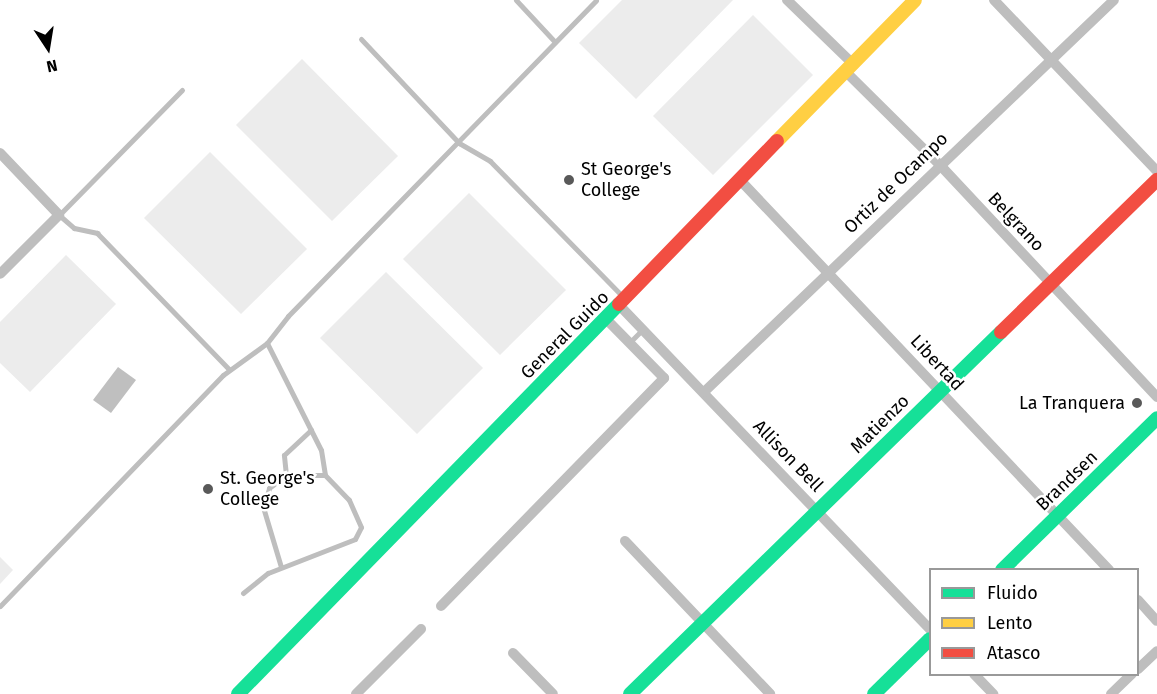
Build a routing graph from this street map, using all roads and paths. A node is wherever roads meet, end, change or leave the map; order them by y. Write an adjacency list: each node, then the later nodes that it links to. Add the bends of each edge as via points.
1 (516, 0): 8 (lane)
2 (596, 0): 8 (lane)
3 (787, 0): 10 (street, Belgrano)
4 (915, 0): 10 (main road, General Guido)
5 (994, 0): 9 (street)
6 (1114, 0): 9 (street, Ortiz de Ocampo)
7 (361, 39): 12 (lane)
8 (555, 42): 12 (lane)
9 (1051, 60): 14 (street, Ortiz de Ocampo); 15 (street)
10 (850, 69): 14 (street, Belgrano); 16 (main road, General Guido)
11 (182, 90): 18 (lane)
12 (459, 143): 22 (lane, via 490,161); 26 (lane, via 288,316)
13 (0, 153): 18 (street)
14 (939, 164): 19 (street, Ortiz de Ocampo); 21 (street, Belgrano)
15 (1157, 171)
16 (740, 180): 19 (street, Libertad); 22 (main road, General Guido)
17 (1157, 180): 21 (main road, Matienzo)
18 (59, 215): 20 (street); 27 (lane, via 74,228 97,233)
19 (828, 271): 28 (street, Libertad); 29 (street, Ortiz de Ocampo)
20 (0, 274)
21 (1050, 283): 28 (main road, Matienzo); 30 (street, Belgrano)
22 (623, 303): 23 (main road, General Guido); 24 (street, Allison Bell)
23 (606, 319): 25 (street); 55 (main road, General Guido)
24 (642, 330): 25 (lane); 29 (street, Allison Bell)
25 (629, 342): 44 (street, via 663,378)
26 (267, 343): 27 (lane); 32 (lane)
27 (230, 369): 43 (lane)
28 (939, 390): 35 (main road, Matienzo); 36 (street, Libertad)
29 (704, 392): 35 (street, Allison Bell)
30 (1157, 397)
31 (1157, 418): 36 (main road, Brandsen)
32 (311, 430): 33 (lane, via 284,455); 34 (lane)
33 (286, 475): 34 (lane); 38 (lane, via 268,488 263,507)
34 (326, 475): 38 (lane, via 356,512 361,526 358,537)
35 (818, 511): 46 (main road, Matienzo); 47 (street, Allison Bell)
36 (1058, 515): 39 (main road, Brandsen); 40 (street, Libertad)
37 (625, 541): 46 (street)
38 (281, 567): 41 (lane)
39 (1004, 568)
40 (1107, 568)
41 (243, 593)
42 (1139, 602): 45 (street)
43 (0, 606)
44 (441, 606)
45 (1157, 621)
46 (704, 624): 58 (main road, Matienzo); 59 (street)
47 (929, 628)
48 (421, 629): 56 (street)
49 (929, 640): 60 (main road)
50 (1157, 651): 52 (street)
51 (513, 653): 57 (street)
52 (1139, 667)
53 (975, 676): 61 (street)
54 (1131, 676): 62 (street)
55 (238, 694)
56 (356, 694)
57 (553, 694)
58 (630, 694)
59 (770, 694)
60 (874, 694)
61 (993, 694)
62 (1111, 694)

